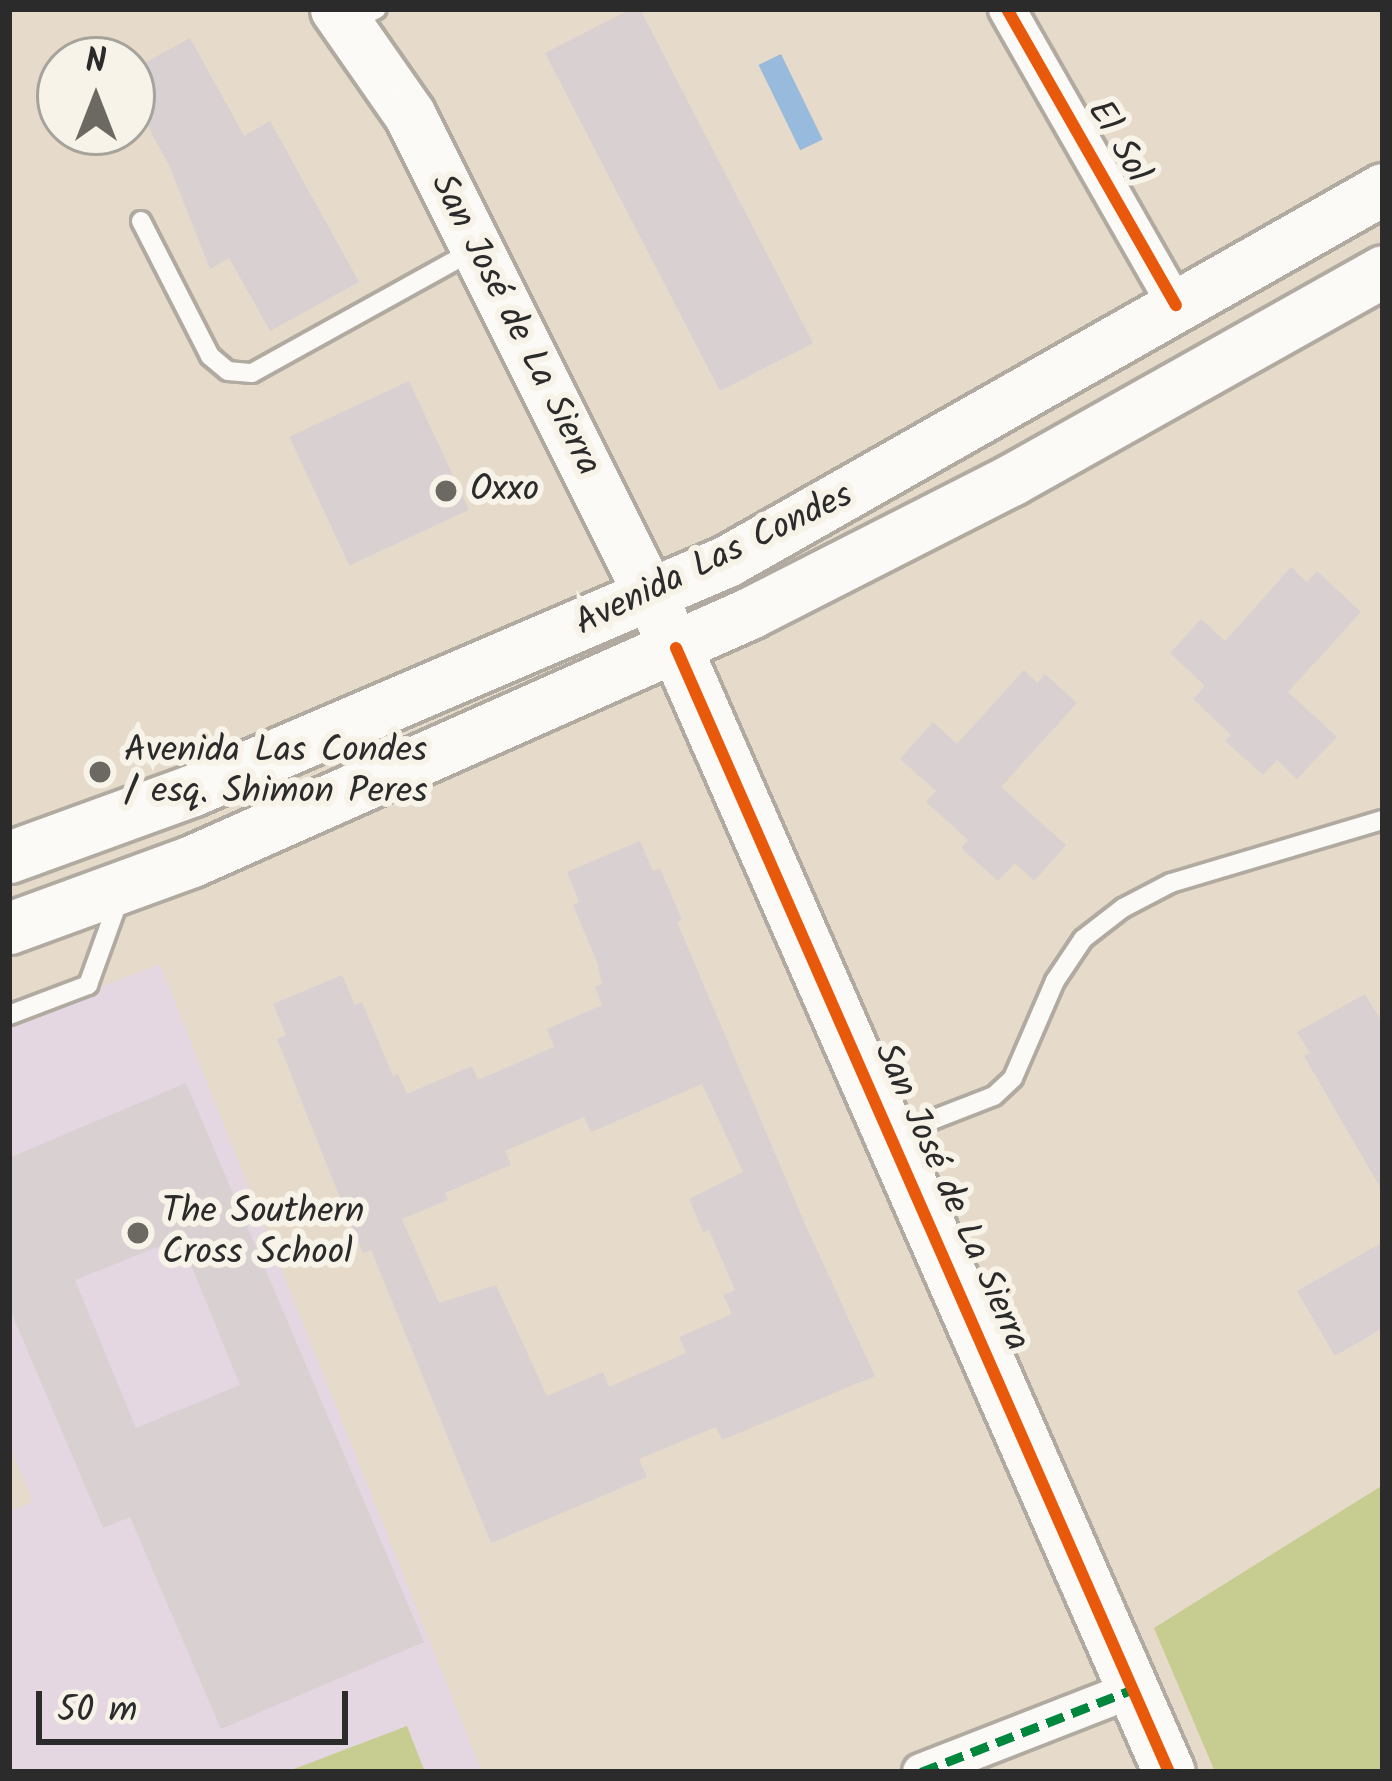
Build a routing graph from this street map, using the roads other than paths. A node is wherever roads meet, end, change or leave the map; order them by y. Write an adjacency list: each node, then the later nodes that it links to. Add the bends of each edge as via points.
1 (1007, 9): 7 (street, El Sol)
2 (354, 14): 5 (main road, San José de La Sierra)
3 (1383, 189): 7 (main road, Avenida Las Condes)
4 (141, 221): 5 (lane, via 210,356 228,371 252,374)
5 (476, 249): 8 (main road, San José de La Sierra)
6 (1383, 271): 9 (main road, Avenida Las Condes, via 1011,480)
7 (1176, 305): 8 (main road, Avenida Las Condes, via 753,548)
8 (651, 596): 9 (main road, San José de La Sierra); 11 (main road, Avenida Las Condes, via 194,790)
9 (676, 648): 12 (main road, Avenida Las Condes); 15 (main road, San José de La Sierra)
10 (1383, 820): 15 (lane, via 1171,884 1123,908 1083,939 1025,1057 994,1096)
11 (9, 857)
12 (124, 887): 13 (main road, Avenida Las Condes); 14 (lane, via 88,985)
13 (9, 928)
14 (9, 1015)
15 (891, 1136): 16 (main road, San José de La Sierra)
16 (1134, 1689): 17 (street); 18 (main road, San José de La Sierra)
17 (921, 1772)
18 (1169, 1772)

